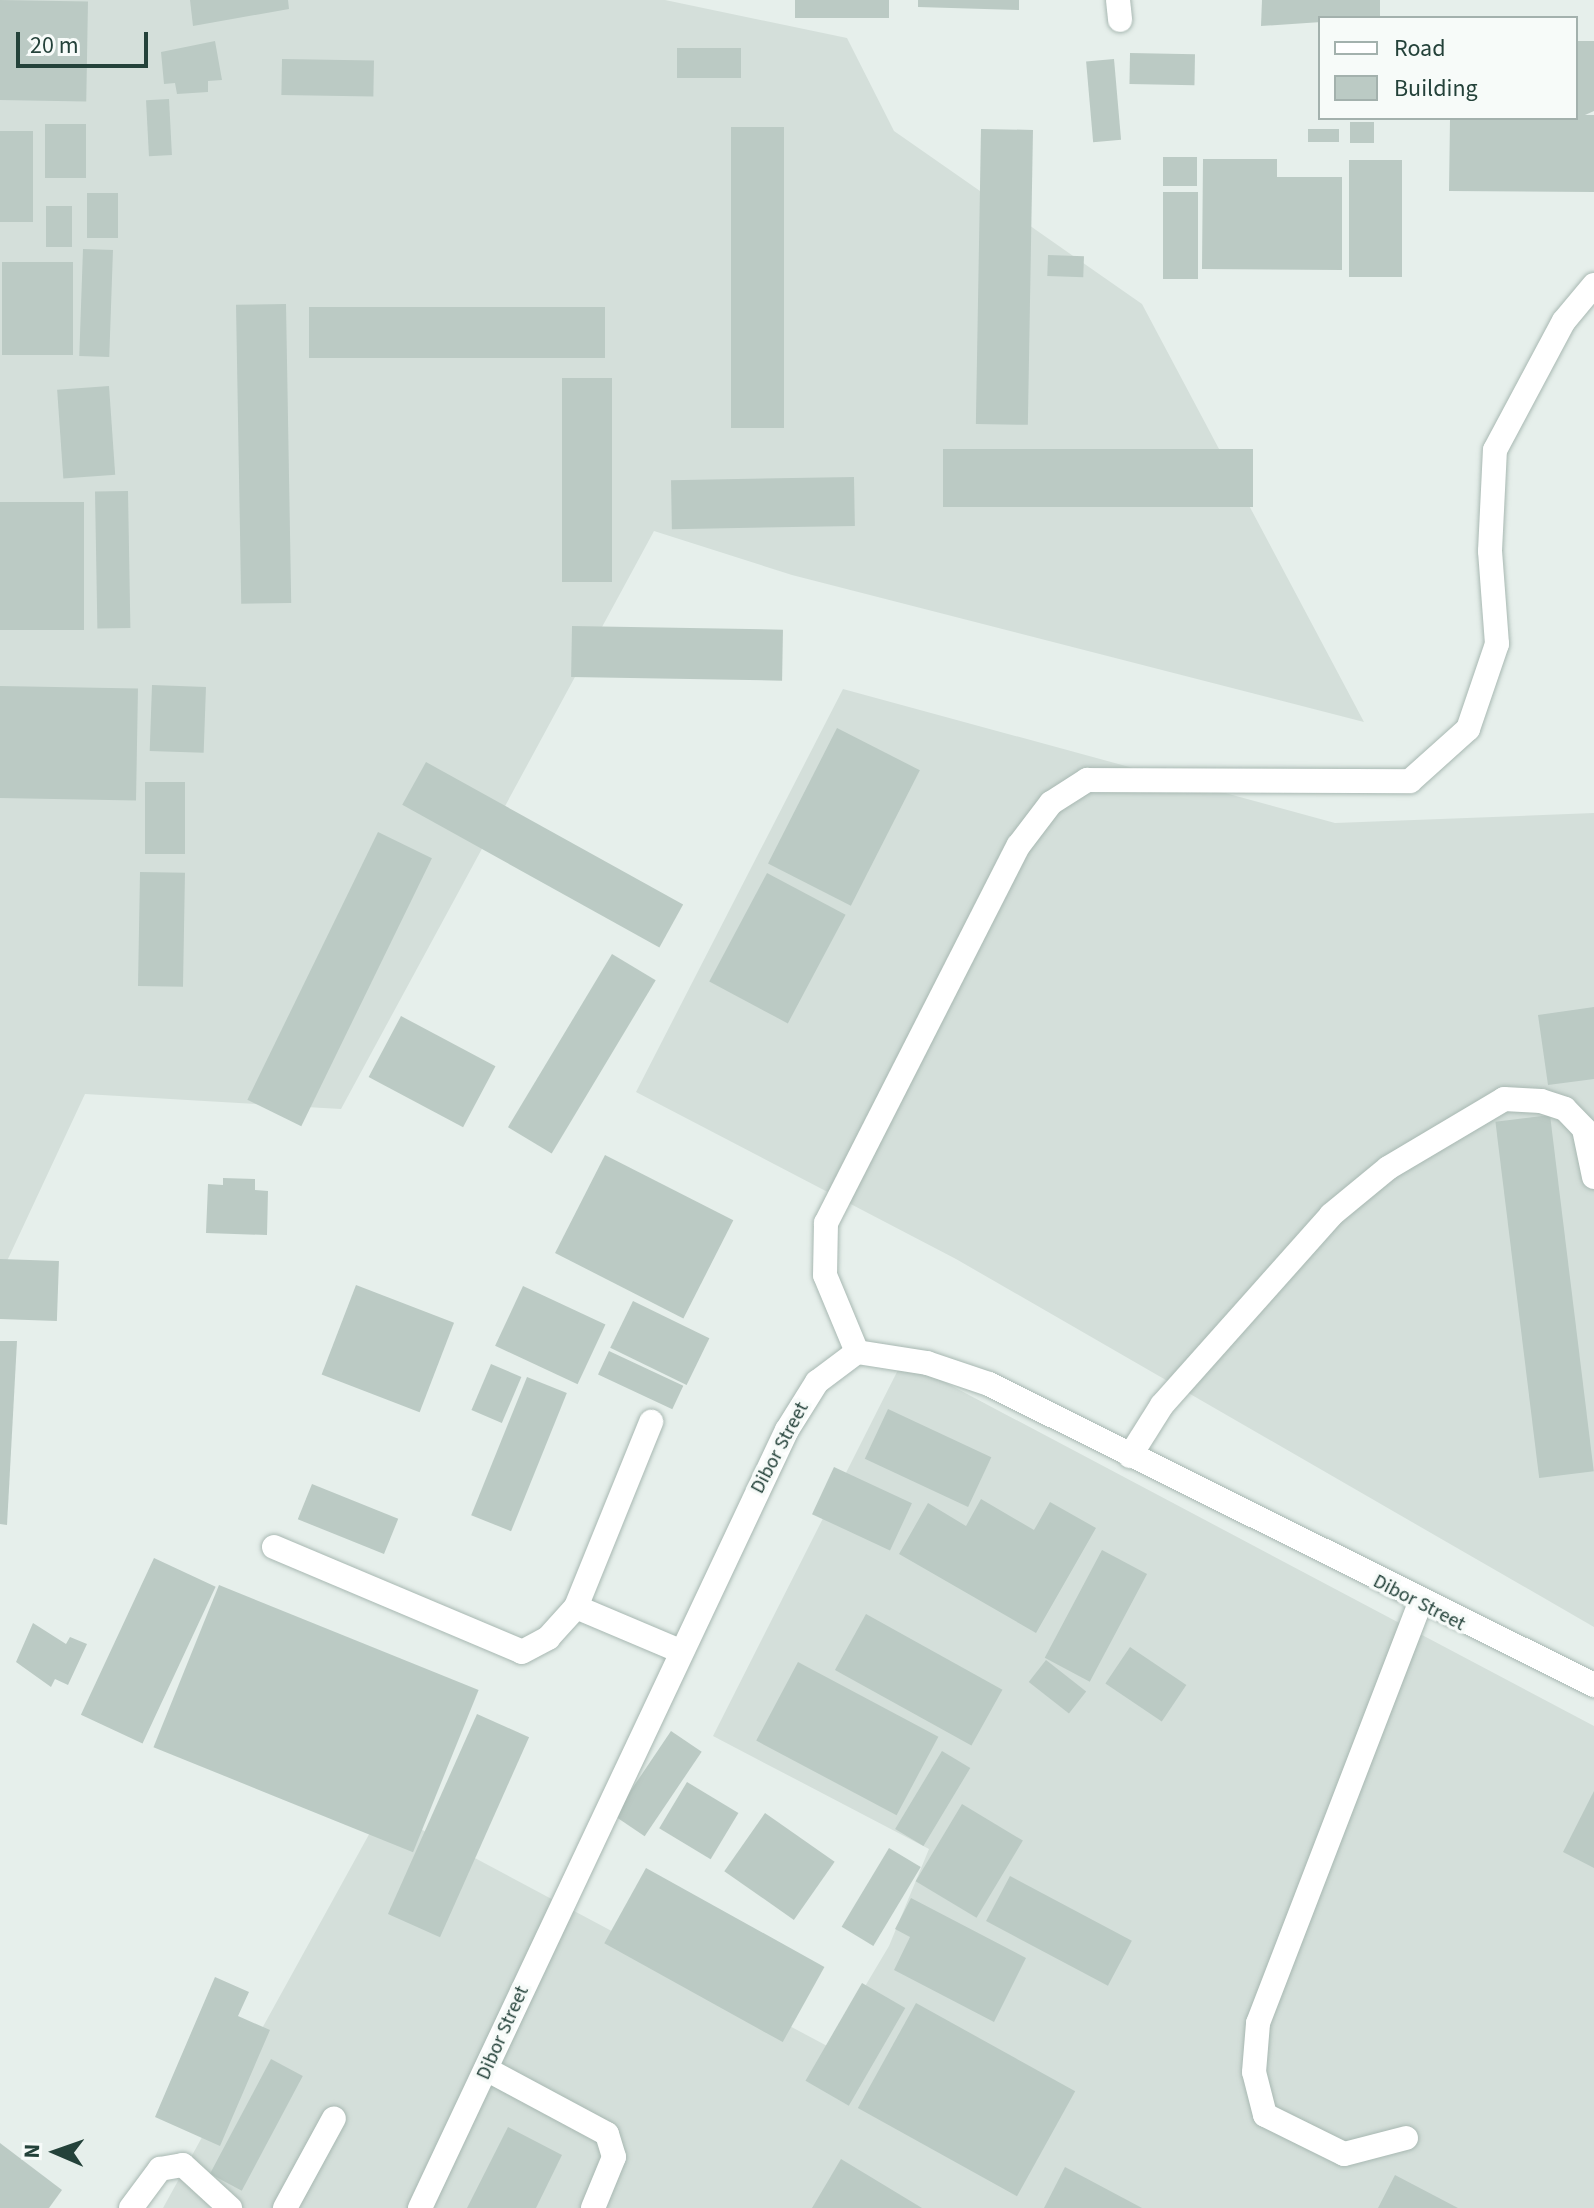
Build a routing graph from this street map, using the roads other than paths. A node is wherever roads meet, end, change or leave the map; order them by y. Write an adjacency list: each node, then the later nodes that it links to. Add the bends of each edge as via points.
1 (1594, 285): 3 (street, via 1564,321 1495,450 1490,551 1497,644 1468,729 1410,781 1087,780 1051,803 1019,845 826,1223 825,1275)
2 (1594, 1177): 5 (street, via 1584,1129 1565,1109 1529,1100 1504,1099 1388,1168 1289,1263 1162,1405)
3 (857, 1352): 5 (street, Dibor Street, via 927,1363 989,1384); 9 (street, Dibor Street, via 817,1382 787,1430)
4 (651, 1422): 8 (street)
5 (1130, 1456): 7 (street, Dibor Street)
6 (274, 1547): 8 (street, via 522,1652 548,1638)
7 (1420, 1603): 10 (street, Dibor Street); 13 (street, via 1258,2023 1254,2072 1265,2115 1344,2154)
8 (576, 1607): 9 (street)
9 (678, 1650): 11 (street, Dibor Street)
10 (1594, 1685)
11 (486, 2069): 17 (street, Dibor Street); 18 (street, via 607,2134 614,2157)
12 (334, 2118): 16 (street)
13 (1406, 2138)
14 (131, 2208): 15 (street, via 160,2169 183,2165)
15 (230, 2208)
16 (285, 2208)
17 (420, 2208)
18 (593, 2208)

